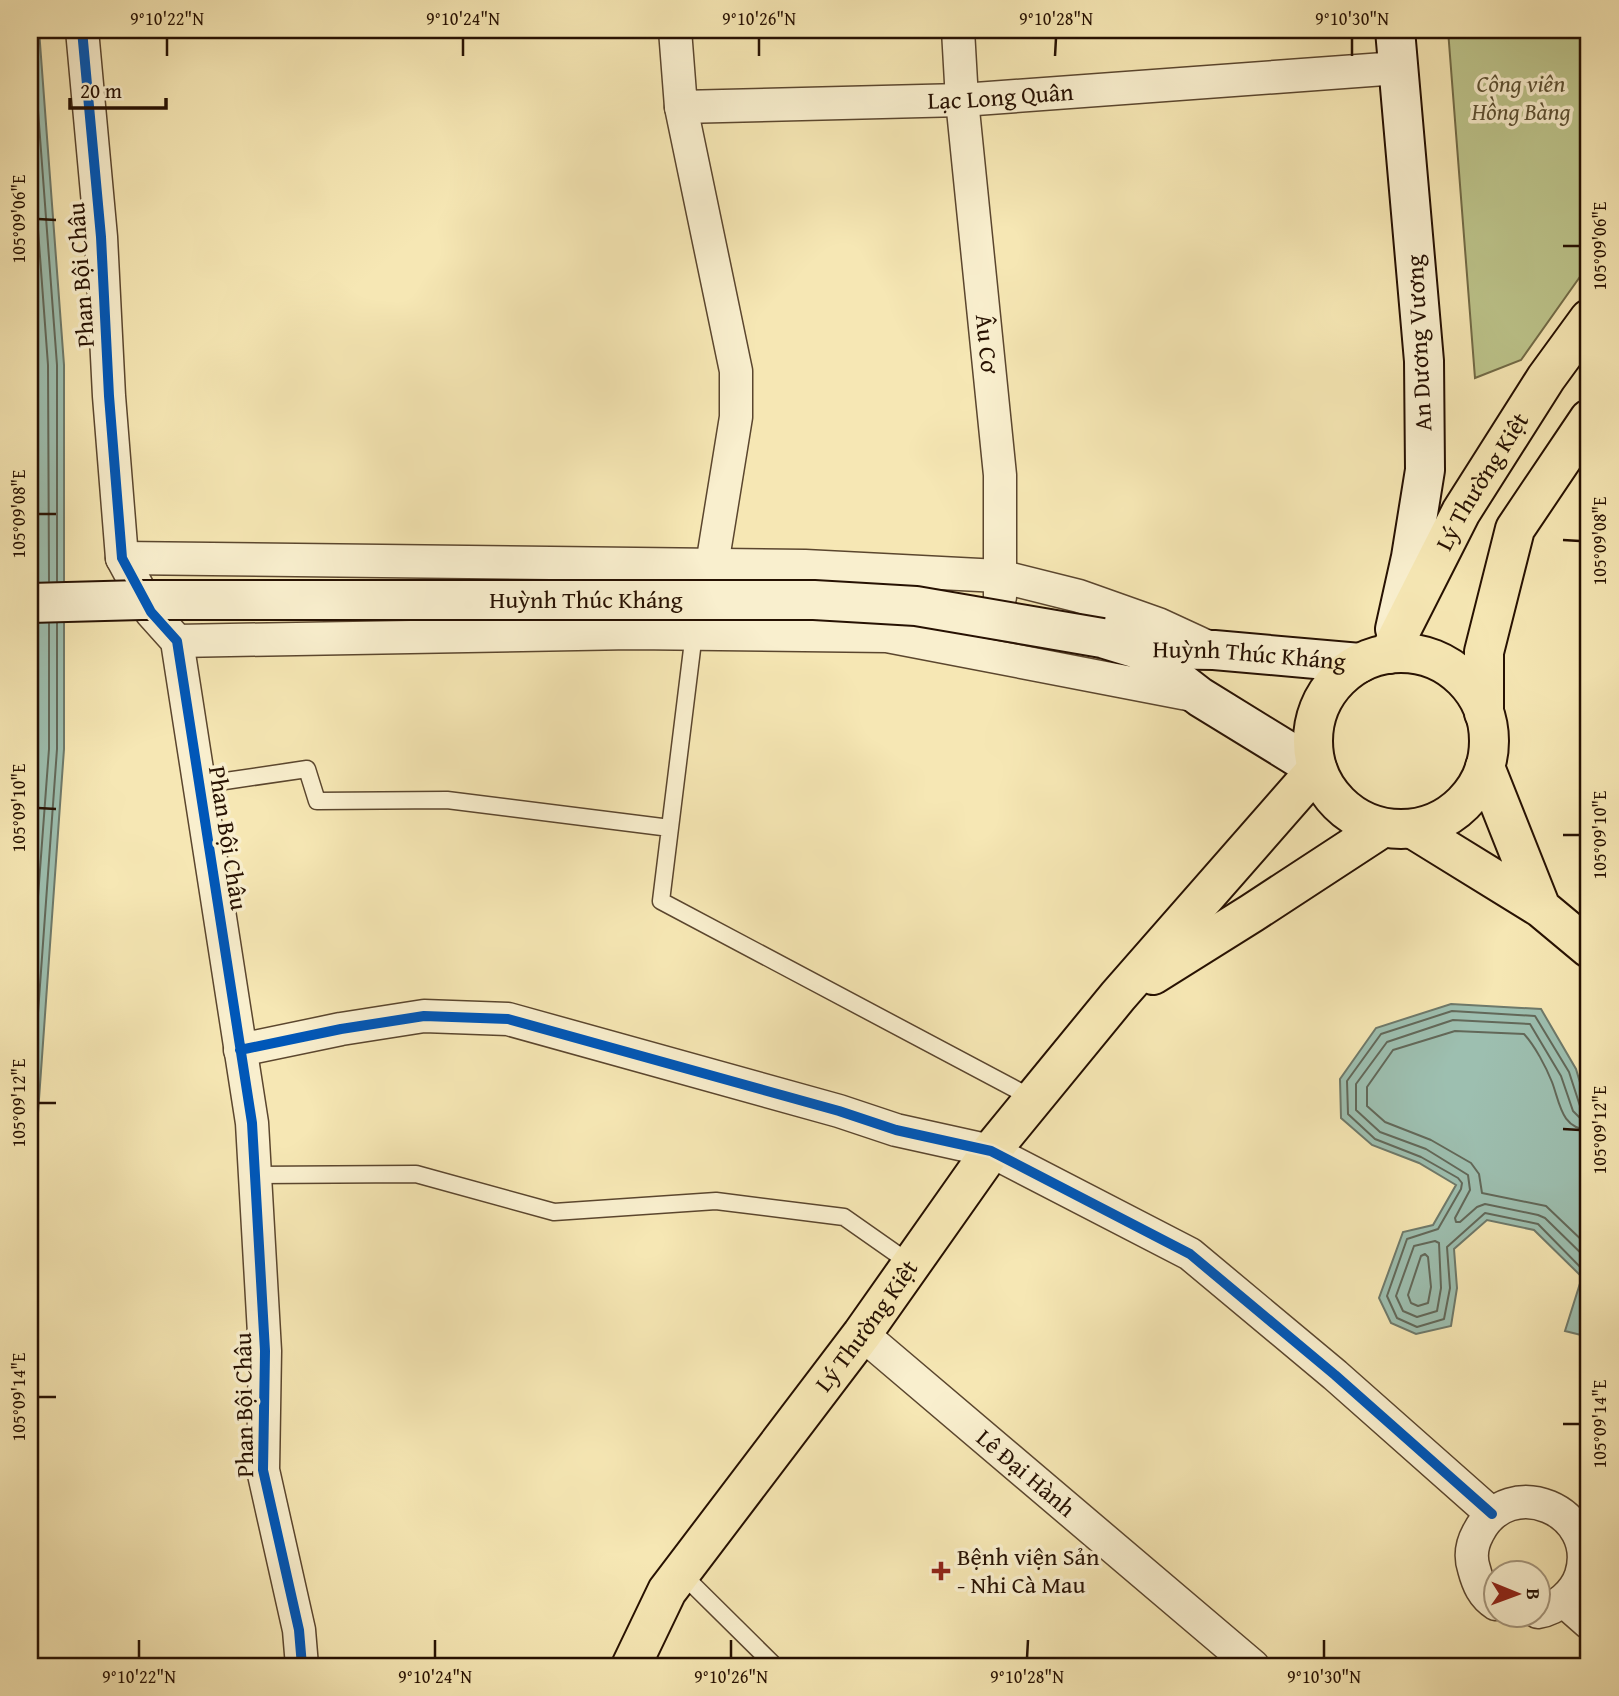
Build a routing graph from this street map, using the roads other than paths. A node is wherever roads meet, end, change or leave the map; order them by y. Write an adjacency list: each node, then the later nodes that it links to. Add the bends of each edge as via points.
1 (82, 30): 10 (street, Phan Bội Châu)
2 (675, 30): 7 (street)
3 (958, 30): 6 (street, Âu Cơ)
4 (1395, 30): 5 (main road, An Dương Vương)
5 (1398, 68): 6 (street, Lạc Long Quân); 19 (main road, An Dương Vương, via 1424,361 1425,470 1411,557)
6 (962, 100): 7 (street, Lạc Long Quân); 12 (street, Âu Cơ, via 1000,475)
7 (681, 107): 11 (street, via 736,371 736,417)
8 (1589, 319): 19 (main road, Lý Thường Kiệt, via 1461,512)
9 (1589, 419): 21 (main road, via 1515,529 1484,652)
10 (122, 558): 11 (street); 15 (street, Phan Bội Châu, via 151,612)
11 (712, 565): 12 (street)
12 (999, 576): 17 (street, via 1100,603); 18 (street, Âu Cơ)
13 (30, 603): 16 (main road, Huỳnh Thúc Kháng, bridge, via 814,600 916,606)
14 (694, 633): 15 (street); 18 (street, via 887,636); 25 (lane)
15 (177, 641): 24 (street, Phan Bội Châu)
16 (1120, 643): 17 (main road, Huỳnh Thúc Kháng); 20 (main road, Huỳnh Thúc Kháng)
17 (1214, 650): 19 (main road, Huỳnh Thúc Kháng)
18 (1001, 658): 20 (street)
19 (1374, 658): 21 (main road, via 1419,655 1447,666 1470,686); 23 (main road, via 1341,676 1326,695 1313,739)
20 (1200, 697): 23 (main road, Huỳnh Thúc Kháng)
21 (1484, 713): 22 (main road, via 1489,743)
22 (1485, 767): 26 (main road, via 1458,809 1437,822); 27 (main road)
23 (1317, 769): 26 (main road, via 1332,796 1354,817); 29 (main road, Lý Thường Kiệt)
24 (198, 785): 25 (lane, via 307,769 317,800 447,800); 30 (street, Phan Bội Châu)
25 (670, 828): 31 (lane, via 661,901)
26 (1398, 829): 27 (main road); 29 (main road, Lý Thường Kiệt)
27 (1541, 908): 28 (main road)
28 (1589, 948)
29 (1118, 996): 31 (main road, Lý Thường Kiệt)
30 (240, 1050): 32 (street, via 424,1016 508,1019 896,1130); 33 (street, Phan Bội Châu)
31 (1034, 1099): 32 (main road, Lý Thường Kiệt)
32 (991, 1151): 34 (main road, Lý Thường Kiệt); 36 (street, via 1190,1254)
33 (255, 1175): 34 (lane, via 416,1174 554,1212 716,1201 844,1217); 43 (street, Phan Bội Châu, via 265,1351 262,1471 299,1630)
34 (911, 1264): 35 (main road, Lý Thường Kiệt)
35 (862, 1334): 37 (main road, Lý Thường Kiệt); 45 (street, Lê Đại Hành)
36 (1492, 1514): 38 (street, via 1474,1541 1472,1561); 39 (street, via 1508,1504 1547,1504 1576,1529 1583,1548 1580,1578)
37 (681, 1573): 42 (lane); 44 (main road, Lý Thường Kiệt, via 667,1591)
38 (1482, 1589)
39 (1552, 1605)
40 (1552, 1606): 41 (street)
41 (1589, 1623)
42 (767, 1663)
43 (302, 1666)
44 (631, 1666)
45 (1253, 1666)

